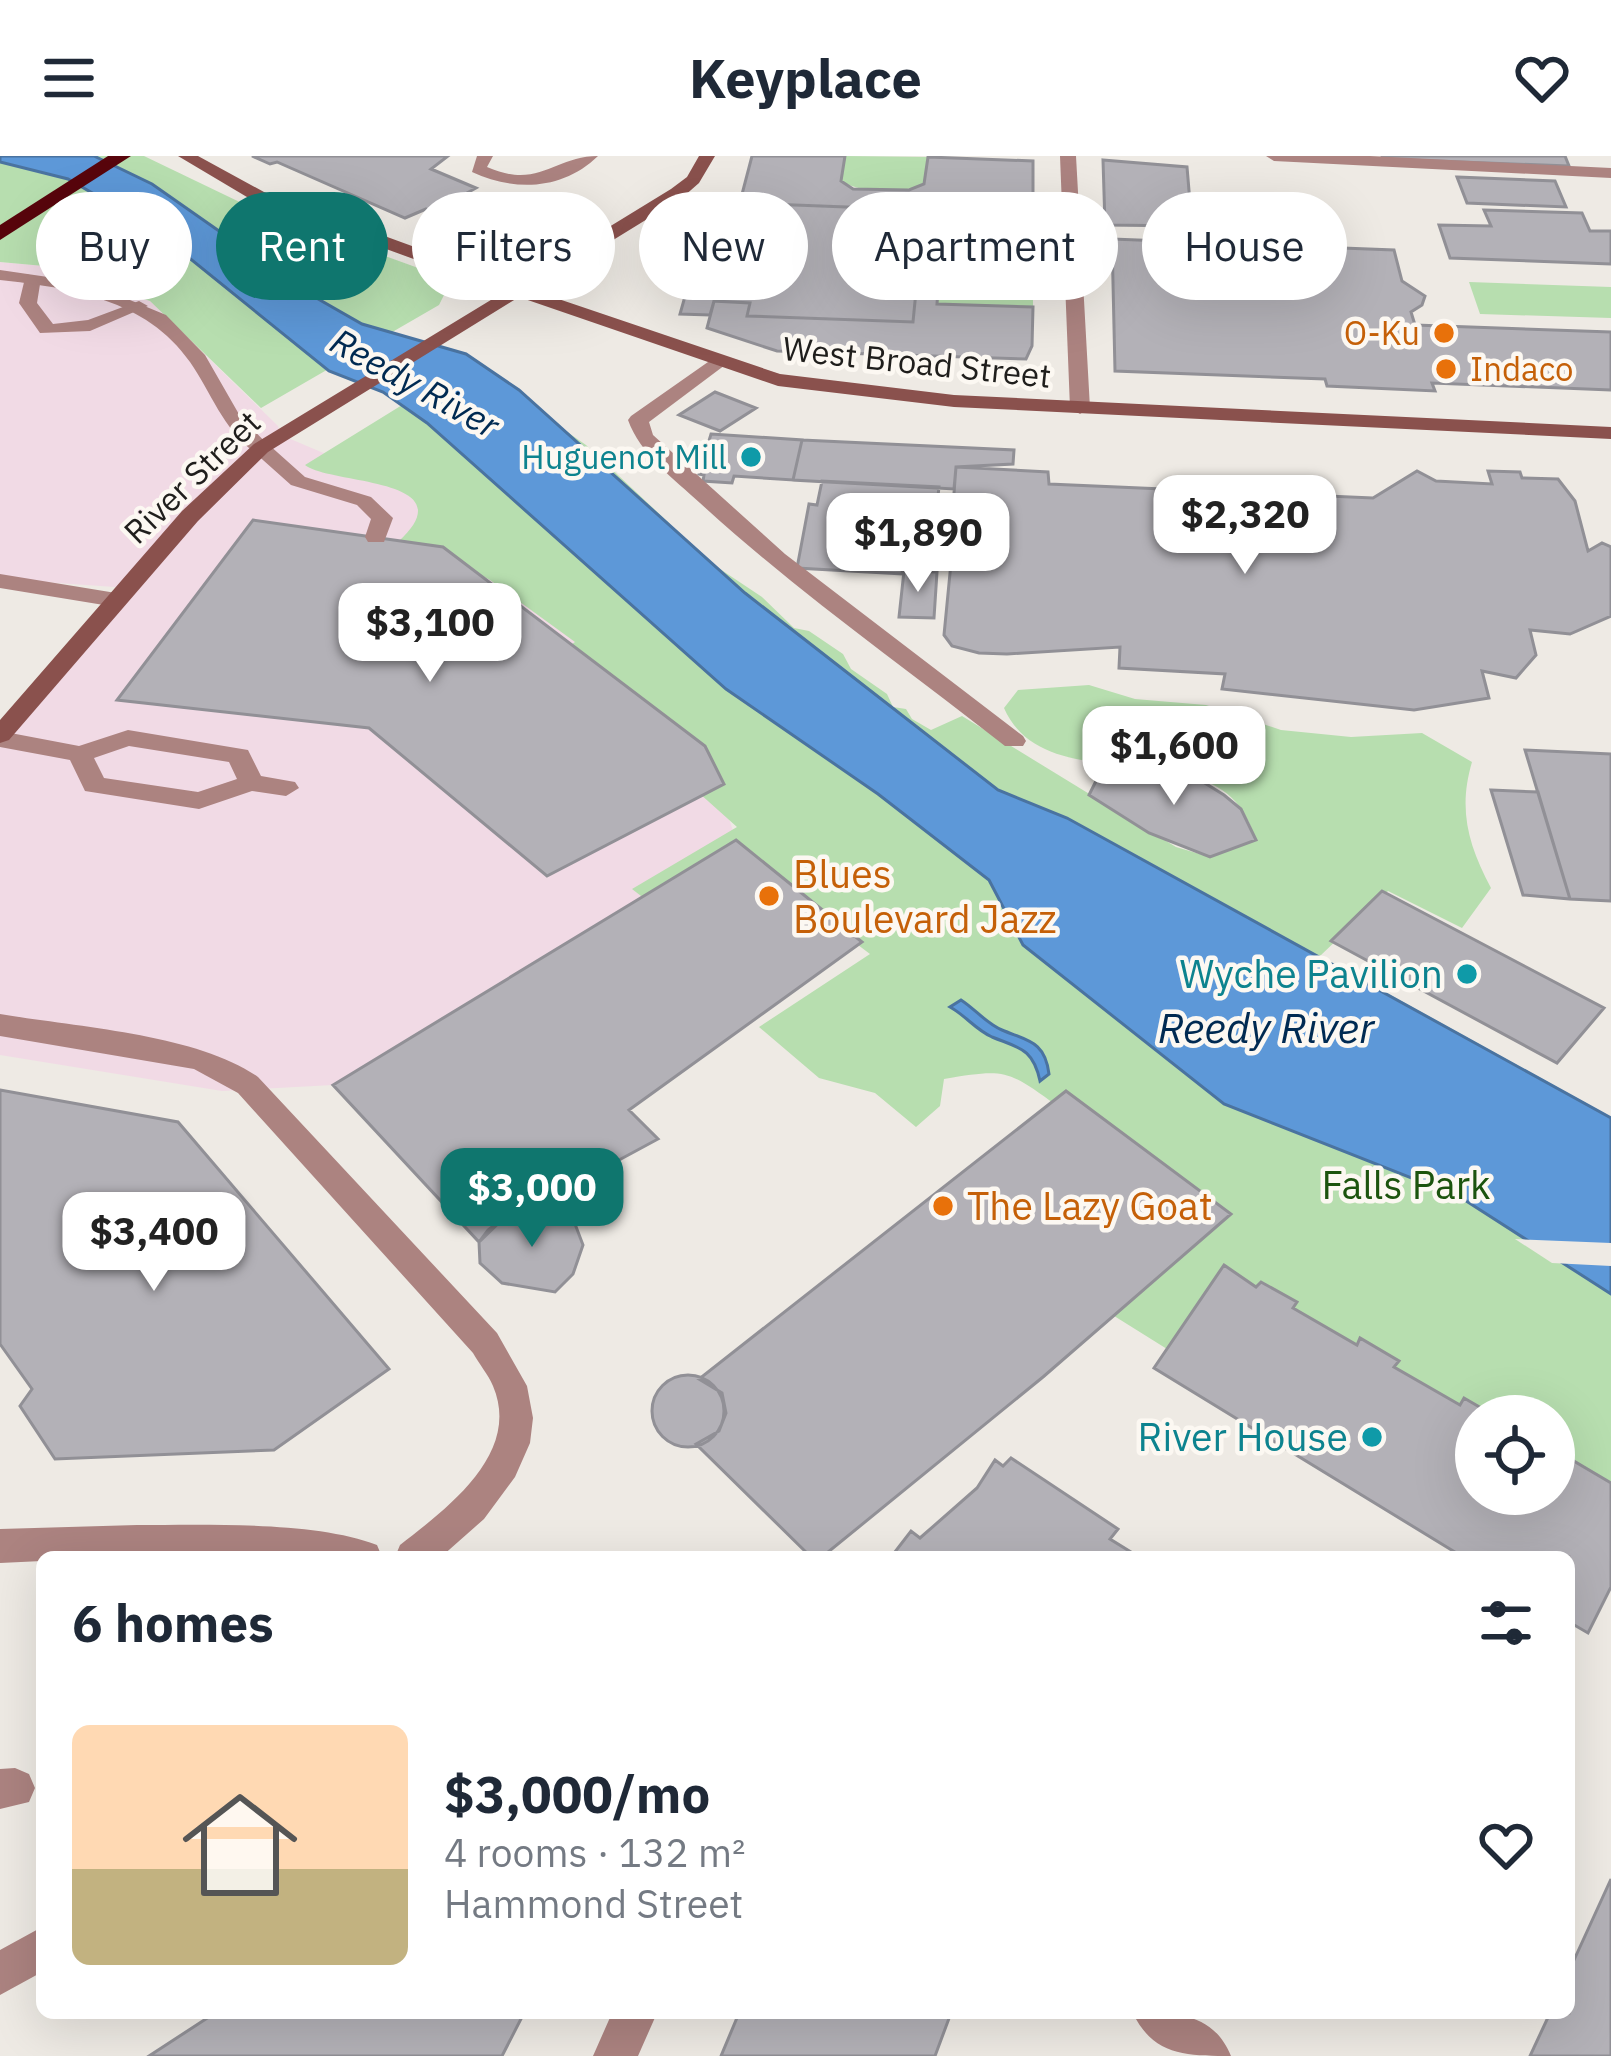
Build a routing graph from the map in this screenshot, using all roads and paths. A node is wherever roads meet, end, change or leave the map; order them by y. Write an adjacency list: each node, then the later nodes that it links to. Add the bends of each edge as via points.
1 (121, 156): 11 (highway)
2 (186, 156): 12 (street, West Broad Street, via 258,196)
3 (485, 156): 4 (street, via 478,169 527,183 552,179)
4 (590, 156)
5 (707, 156): 10 (street, River Street, via 693,181)
6 (1068, 156): 19 (street)
7 (1274, 156): 8 (street)
8 (1312, 157): 9 (street)
9 (1611, 173)
10 (615, 232)
11 (0, 234)
12 (412, 252)
13 (0, 275): 14 (street)
14 (32, 278): 17 (street); 17 (street, via 28,303 46,329 103,323)
15 (504, 300): 21 (street, River Street)
16 (545, 300): 18 (street, West Broad Street)
17 (140, 306): 21 (street, via 197,357 237,432)
18 (718, 361): 19 (street, West Broad Street, via 866,393); 26 (street, via 638,420 644,437 817,594)
19 (1080, 408): 20 (street, West Broad Street)
20 (1611, 433)
21 (261, 448): 22 (street, via 298,481 364,501 382,518); 24 (street, River Street)
22 (376, 537)
23 (0, 581): 24 (street)
24 (116, 601): 25 (street, River Street)
25 (0, 737): 27 (street)
26 (1014, 741)
27 (80, 754): 28 (street, via 128,738 239,756); 28 (street, via 94,785 199,801)
28 (250, 783): 29 (street)
29 (286, 788)
30 (0, 1025): 33 (street, via 227,1070 485,1343 512,1390 516,1420 503,1465 476,1507)
31 (0, 1546): 32 (street, via 112,1541)
32 (319, 1551)
33 (421, 1551)
34 (36, 1952): 35 (street)
35 (0, 1974)
36 (631, 2019): 38 (street)
37 (1162, 2019): 39 (street)
38 (615, 2056)
39 (1209, 2056)

